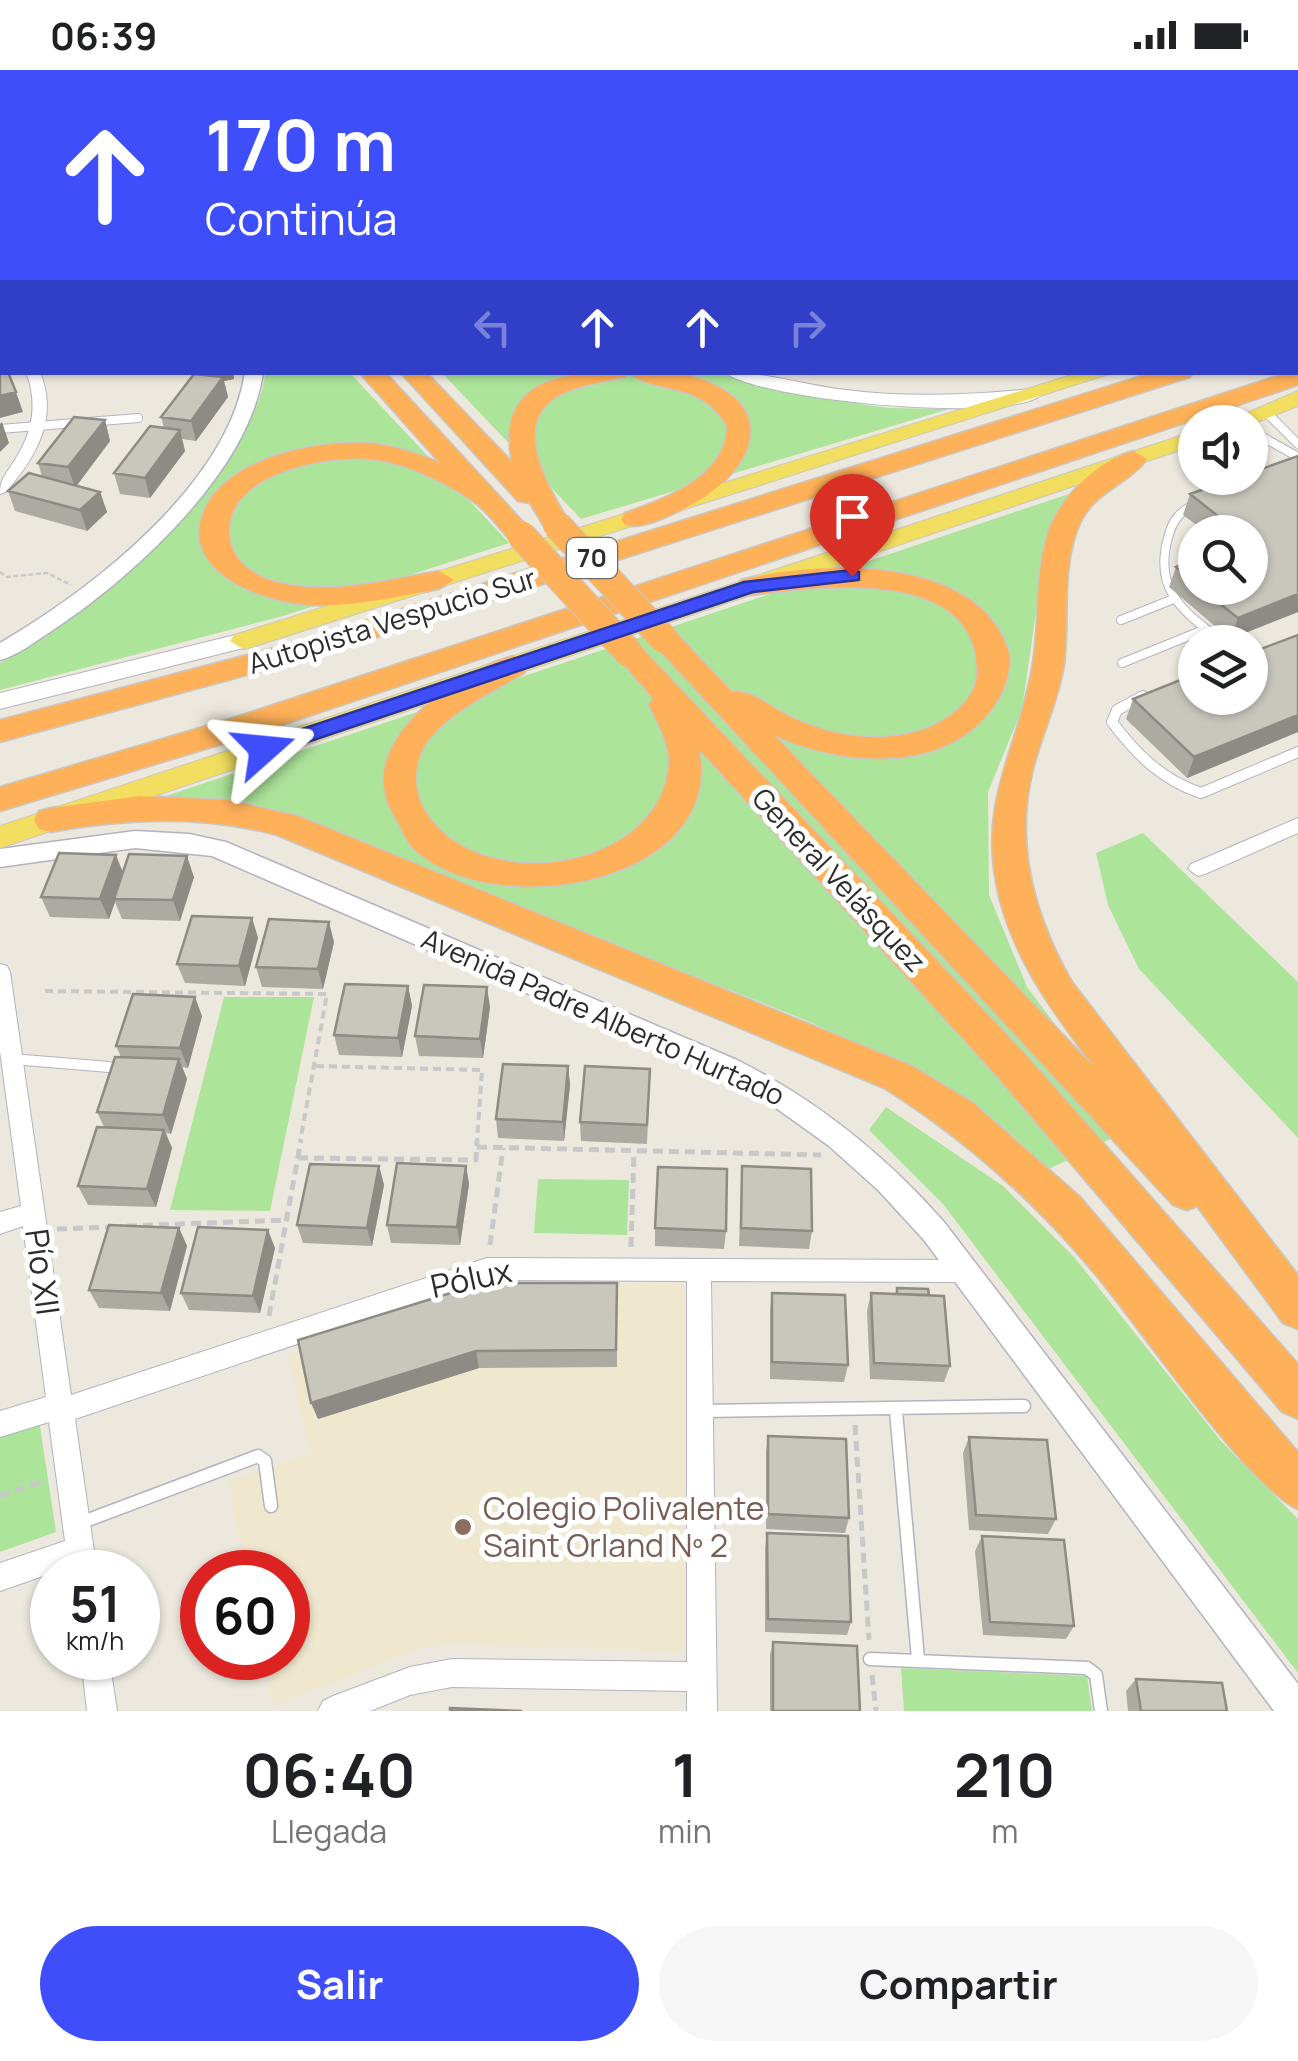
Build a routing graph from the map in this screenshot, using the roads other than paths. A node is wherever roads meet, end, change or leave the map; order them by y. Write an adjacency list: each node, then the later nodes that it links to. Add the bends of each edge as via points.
1 (34, 375): 15 (street, via 42,403)
2 (254, 375): 35 (street, via 250,404 145,543 90,593)
3 (374, 375): 24 (highway, General Velásquez)
4 (415, 375): 27 (highway, General Velásquez)
5 (605, 375): 27 (highway, via 555,389 520,420 522,460)
6 (657, 375): 26 (highway, via 713,394 733,413 740,437 735,456 715,477)
7 (745, 375): 11 (main road, via 886,402)
8 (1096, 375): 11 (main road)
9 (1172, 375): 43 (highway, Autopista Vespucio Sur / 70, via 312,647)
10 (1298, 377): 45 (highway, Autopista Vespucio Sur / 70, via 242,728)
11 (1038, 394): 26 (main road)
12 (1298, 398): 13 (main road)
13 (1268, 414)
14 (138, 418): 15 (lane)
15 (38, 426): 17 (lane); 23 (street)
16 (1268, 426): 20 (lane)
17 (0, 429)
18 (1268, 430): 22 (lane)
19 (1178, 444): 21 (main road)
20 (1298, 444)
21 (1134, 458): 29 (main road); 58 (highway, via 1082,495 1057,542 1047,671 1008,814 1010,875 1032,944 1059,992)
22 (1298, 458)
23 (0, 488)
24 (487, 498): 28 (highway, via 407,459 336,451 292,459 250,478 222,505 215,522 225,562 272,591 331,596); 37 (highway, General Velásquez, bridge)
25 (1209, 499): 30 (lane, via 1172,520 1159,564)
26 (635, 519): 28 (main road)
27 (556, 524): 39 (highway, General Velásquez, bridge)
28 (439, 580): 33 (main road)
29 (750, 586): 38 (main road); 39 (highway, via 852,576 934,592 962,608 990,637 998,670 992,692 955,728 910,745 874,749 797,733)
30 (1171, 600): 31 (lane); 32 (lane)
31 (1121, 620)
32 (1201, 625)
33 (243, 641): 41 (main road); 42 (highway, via 116,687)
34 (1178, 641): 36 (lane)
35 (0, 652)
36 (1122, 664)
37 (640, 665): 38 (highway, via 678,733 686,763 682,790 668,817 643,841 556,876 475,868 432,846 403,806 399,776 406,750 430,720); 59 (highway, General Velásquez, via 1010,1064)
38 (513, 666): 46 (main road)
39 (700, 678): 58 (highway, General Velásquez)
40 (1162, 689): 44 (lane, via 1128,702 1112,722 1135,753 1190,790 1201,793)
41 (0, 701)
42 (0, 718)
43 (0, 731)
44 (1298, 752)
45 (0, 799)
46 (52, 820): 48 (main road); 65 (highway, via 173,808 270,820 898,1076 978,1127 1035,1176)
47 (1298, 825): 50 (street)
48 (0, 837)
49 (0, 858): 57 (street, Avenida Padre Alberto Hurtado, via 146,838 197,843 256,862 760,1083 876,1167)
50 (1198, 868)
51 (0, 972): 52 (street, Pío XII)
52 (6, 1060): 53 (lane); 54 (street, Pío XII)
53 (109, 1067)
54 (34, 1221): 55 (street); 61 (street, Pío XII)
55 (0, 1223)
56 (700, 1268): 57 (street, Pólux); 61 (street, Pólux, via 487,1270); 62 (street)
57 (964, 1271): 78 (street, Avenida Padre Alberto Hurtado)
58 (1298, 1312)
59 (1298, 1397)
60 (1024, 1406): 63 (lane)
61 (61, 1408): 64 (street, Pólux); 67 (street, Pío XII)
62 (703, 1411): 63 (lane); 71 (street)
63 (896, 1412): 70 (lane)
64 (0, 1424)
65 (1298, 1486)
66 (272, 1506): 67 (lane, via 265,1462 258,1456)
67 (80, 1549): 68 (street)
68 (0, 1577)
69 (870, 1659): 70 (lane)
70 (918, 1659): 77 (lane, via 1087,1668 1096,1675)
71 (702, 1677): 73 (street, via 478,1672 429,1677); 76 (street)
72 (97, 1680): 74 (street)
73 (393, 1699): 75 (street)
74 (102, 1711)
75 (333, 1711)
76 (702, 1711)
77 (1101, 1711)
78 (1296, 1711)

